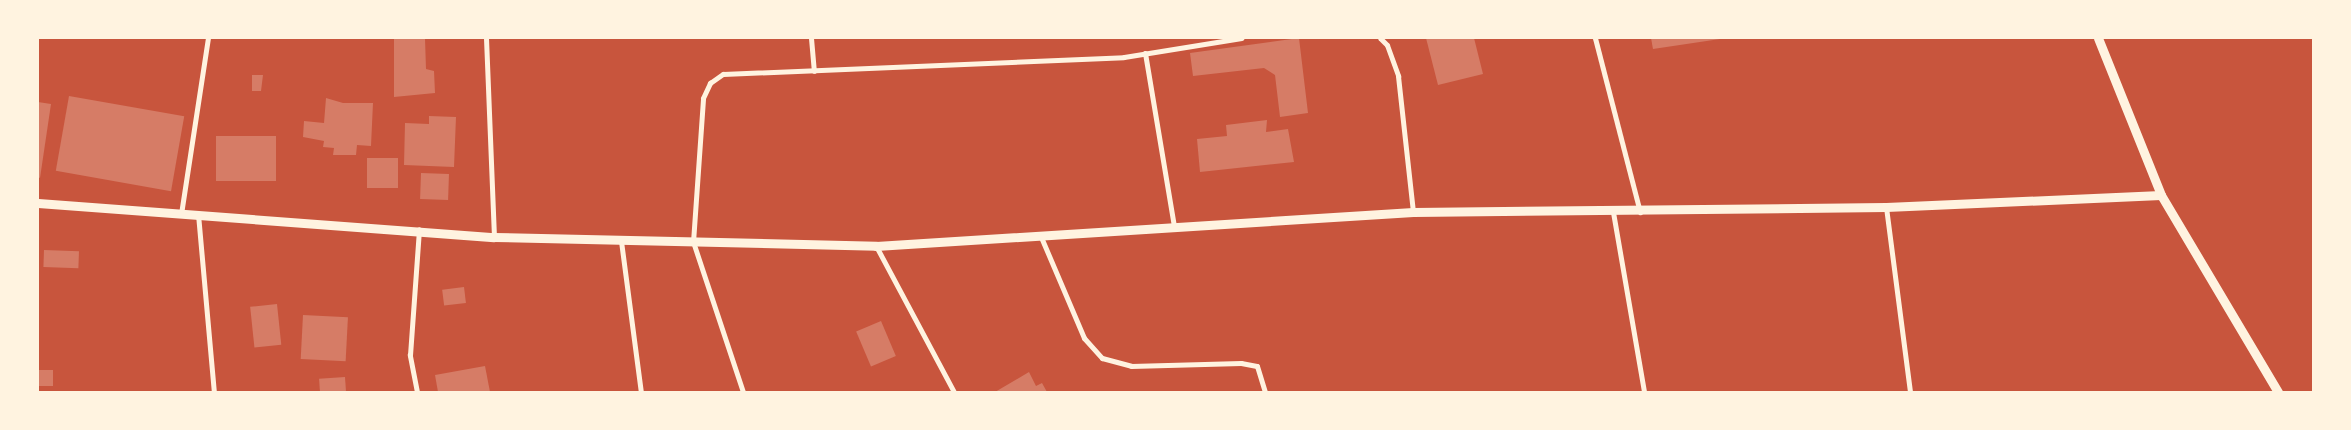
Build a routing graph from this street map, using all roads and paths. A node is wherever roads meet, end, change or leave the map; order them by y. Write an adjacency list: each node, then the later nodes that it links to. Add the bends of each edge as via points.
1 (208, 38): 17 (street)
2 (486, 38): 20 (street)
3 (812, 38): 9 (street)
4 (1240, 38): 8 (street)
5 (1380, 38): 13 (street, via 1388,45 1398,76)
6 (1595, 38): 15 (street)
7 (2098, 38): 10 (street)
8 (1145, 53): 9 (street); 18 (street)
9 (814, 71): 23 (street, via 723,74 710,83 703,98)
10 (2161, 195): 12 (street); 33 (street)
11 (38, 202): 17 (street)
12 (1886, 207): 15 (street); 32 (street)
13 (1414, 212): 14 (street); 18 (street)
14 (1613, 212): 15 (street); 31 (street)
15 (1641, 212)
16 (198, 214): 17 (street); 19 (street); 25 (street)
17 (181, 215)
18 (1174, 227): 21 (street)
19 (419, 229): 20 (street); 26 (street, via 410,356)
20 (494, 237): 22 (street)
21 (1041, 237): 24 (street); 30 (street, via 1084,338 1102,358 1132,366 1226,360 1249,364 1257,366)
22 (621, 241): 23 (street); 27 (street)
23 (693, 242): 24 (street); 28 (street)
24 (876, 246): 29 (street)
25 (214, 392)
26 (417, 392)
27 (641, 392)
28 (743, 392)
29 (954, 392)
30 (1266, 392)
31 (1644, 392)
32 (1910, 392)
33 (2278, 392)

